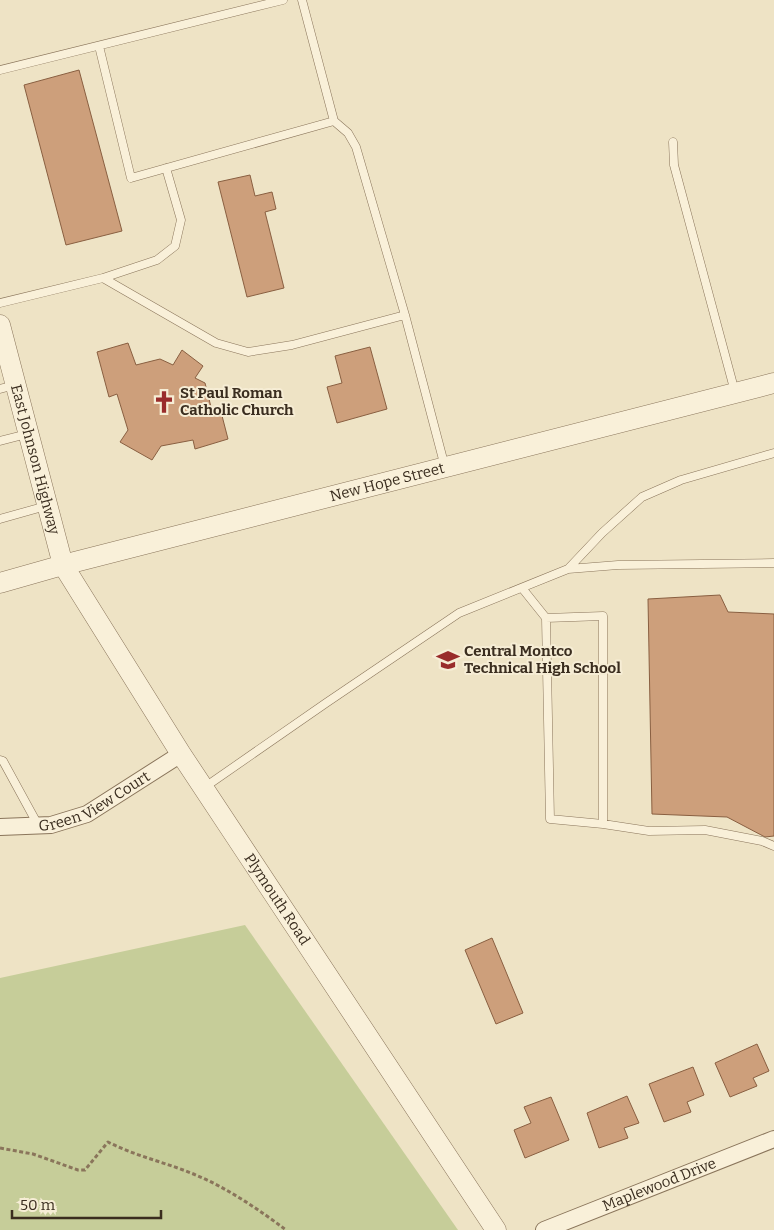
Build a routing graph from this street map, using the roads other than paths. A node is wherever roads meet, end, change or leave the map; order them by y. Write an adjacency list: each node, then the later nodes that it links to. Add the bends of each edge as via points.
1 (283, 0): 3 (lane)
2 (302, 0): 5 (lane)
3 (99, 46): 4 (lane); 7 (lane, via 132,178)
4 (0, 70)
5 (334, 121): 7 (lane); 10 (lane, via 348,133 356,147)
6 (673, 142): 14 (lane, via 674,165)
7 (166, 168): 8 (lane, via 181,220 175,246 157,260)
8 (102, 278): 9 (lane); 10 (lane, via 216,343 248,352 292,345)
9 (0, 303)
10 (405, 315): 18 (lane)
11 (0, 324): 13 (street, East Johnson Highway)
12 (774, 382): 14 (street, New Hope Street)
13 (8, 387): 15 (street, East Johnson Highway)
14 (736, 392): 18 (street, New Hope Street)
15 (28, 434): 16 (lane); 19 (street, East Johnson Highway)
16 (0, 441)
17 (774, 453): 23 (lane, via 681,480 642,497)
18 (445, 467): 22 (street, New Hope Street)
19 (47, 506): 20 (lane); 22 (street, East Johnson Highway)
20 (0, 519)
21 (774, 563): 23 (lane, via 618,565)
22 (63, 565): 24 (street, New Hope Street); 27 (street, Plymouth Road)
23 (568, 569): 25 (lane)
24 (1, 580)
25 (522, 588): 26 (lane); 29 (lane, via 459,613)
26 (546, 618): 30 (lane, via 550,819); 30 (lane, via 603,616)
27 (180, 754): 29 (street, Plymouth Road); 31 (street, Green View Court, via 86,814 51,825)
28 (0, 760): 31 (lane)
29 (203, 788): 35 (street, Plymouth Road)
30 (603, 824): 33 (lane, via 648,831 705,830)
31 (38, 825): 32 (street, Green View Court)
32 (0, 827)
33 (774, 846)
34 (774, 1139): 36 (street, Maplewood Drive)
35 (496, 1230)
36 (544, 1230)

